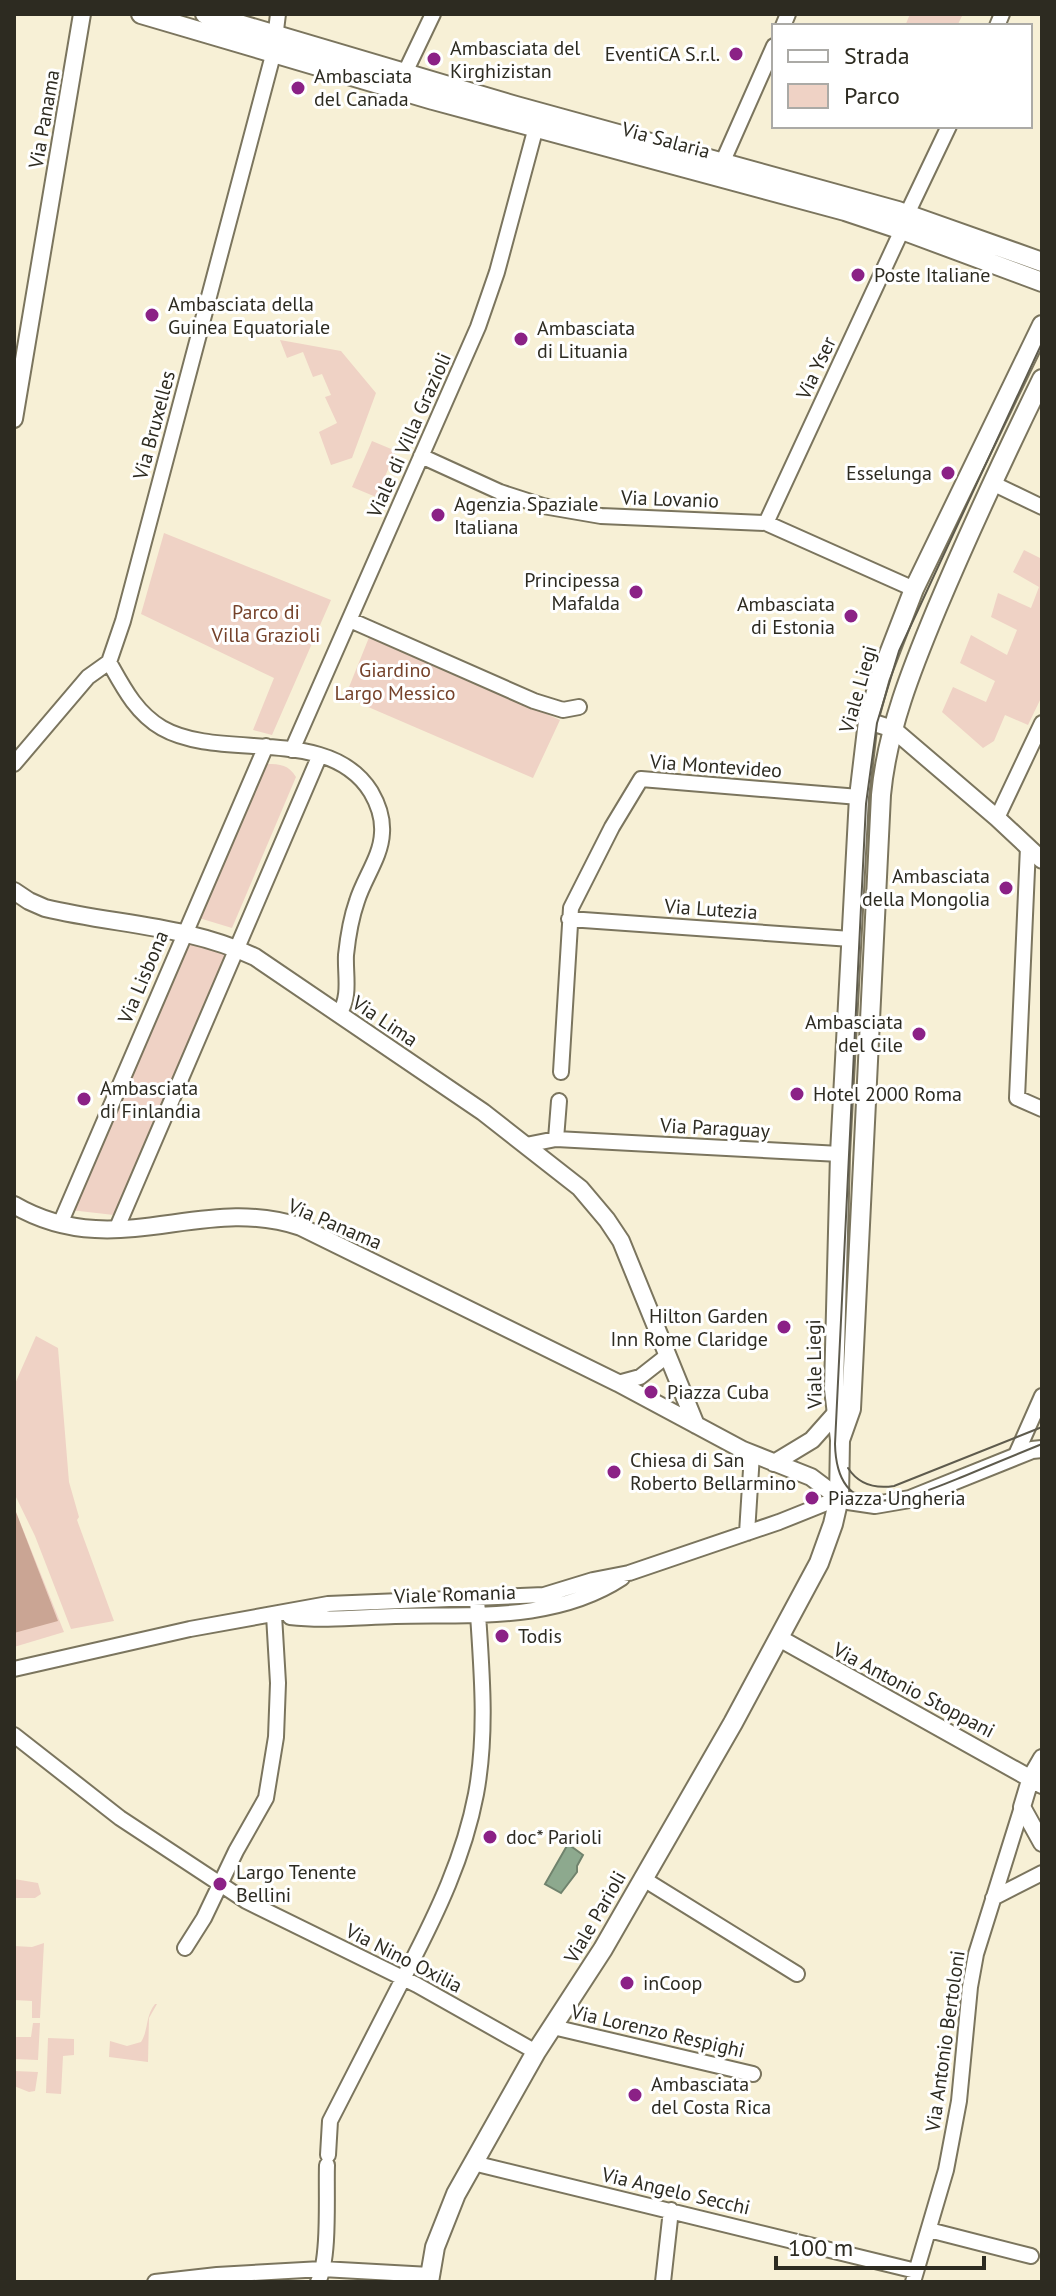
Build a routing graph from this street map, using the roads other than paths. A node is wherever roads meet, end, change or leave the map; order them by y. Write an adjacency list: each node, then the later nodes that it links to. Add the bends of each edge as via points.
1 (82, 14): 18 (street, Via Panama)
2 (141, 14): 8 (main road, Via Salaria)
3 (205, 14): 6 (main road, Via Salaria)
4 (278, 14): 6 (street)
5 (433, 14): 9 (street)
6 (277, 36): 8 (street); 9 (main road, Via Salaria)
7 (772, 50): 12 (street)
8 (273, 55): 9 (main road, Via Salaria); 25 (street, Via Bruxelles)
9 (402, 81): 10 (main road, Via Salaria); 12 (main road, Via Salaria, via 516,106)
10 (536, 127): 12 (main road, Via Salaria); 19 (street, Viale di Villa Grazioli, via 490,295)
11 (948, 128): 13 (street, Via Yser)
12 (719, 169): 13 (main road, Via Salaria)
13 (905, 222): 14 (main road, Via Salaria); 15 (main road, Via Salaria); 22 (street, Via Yser)
14 (1042, 262)
15 (1042, 282)
16 (1042, 325): 23 (main road, Viale Liegi)
17 (1042, 379): 20 (main road, Viale Liegi)
18 (14, 419)
19 (421, 456): 22 (street, Via Lovanio, via 543,506 601,516); 24 (street, Viale di Villa Grazioli)
20 (992, 483): 21 (street); 29 (main road, Viale Liegi, via 929,625)
21 (1042, 507)
22 (766, 523): 23 (street, Via Lovanio)
23 (914, 589): 27 (main road, Viale Liegi)
24 (350, 620): 26 (street, via 534,701 563,710); 31 (street, Viale di Villa Grazioli)
25 (109, 662): 30 (street, via 148,718 175,734); 33 (street, via 88,677)
26 (579, 707)
27 (868, 721): 29 (street); 34 (main road, Viale Liegi)
28 (1042, 723): 35 (street)
29 (893, 729): 35 (street); 60 (main road, Viale Liegi, via 881,795 851,1409)
30 (266, 746): 31 (street); 40 (street, Via Lisbona)
31 (292, 750): 32 (street)
32 (319, 757): 42 (street); 43 (street, via 360,778 382,825 350,927 346,998)
33 (14, 764)
34 (859, 797): 39 (street, Via Montevideo, via 641,779 583,882); 41 (main road, Viale Liegi)
35 (997, 818): 36 (street)
36 (1028, 847): 37 (street); 46 (street, via 1017,1098)
37 (1042, 860)
38 (14, 891): 40 (street, Via Lima, via 51,910)
39 (569, 919): 41 (street, Via Lutezia); 44 (street, Via Montevideo)
40 (184, 932): 42 (street, Via Lima); 51 (street, Via Lisbona)
41 (851, 939): 49 (main road, Viale Liegi)
42 (237, 949): 43 (street, Via Lima); 52 (street)
43 (339, 1014): 48 (street, Via Lima)
44 (561, 1072)
45 (559, 1101): 47 (street)
46 (1042, 1109)
47 (556, 1139): 48 (street, Via Paraguay); 49 (street, Via Paraguay)
48 (526, 1145): 53 (street, Via Lima, via 568,1177 615,1231)
49 (840, 1154): 56 (main road, Viale Liegi)
50 (14, 1205): 51 (street, Via Panama)
51 (60, 1224): 52 (street, Via Panama)
52 (116, 1230): 54 (street, Via Panama, via 242,1215 281,1221 320,1235)
53 (668, 1355): 54 (street, via 645,1374); 57 (street)
54 (618, 1383): 57 (street)
55 (1042, 1396): 59 (street)
56 (836, 1413): 60 (main road, Viale Liegi); 63 (street, via 812,1440)
57 (696, 1425): 63 (street)
58 (1042, 1430): 59 (street)
59 (1026, 1436): 62 (street)
60 (840, 1440): 64 (main road)
61 (1042, 1449): 62 (street)
62 (1015, 1457): 64 (street, via 895,1503 868,1505)
63 (761, 1458): 64 (street, via 811,1477); 65 (street)
64 (839, 1498): 65 (street); 68 (main road, Viale Parioli, via 812,1577)
65 (747, 1533): 66 (street, Viale Romania, via 629,1573)
66 (478, 1607): 67 (street, Viale Romania, via 328,1604); 82 (street, via 483,1708 476,1793 456,1865)
67 (274, 1615): 69 (street, Viale Romania); 78 (street, via 278,1683 266,1798)
68 (779, 1638): 72 (street, Via Antonio Stoppani); 77 (main road, Viale Parioli)
69 (14, 1669)
70 (14, 1735): 78 (street, via 120,1818)
71 (1042, 1758): 72 (street)
72 (1037, 1781): 73 (street); 74 (street)
73 (1042, 1800)
74 (1022, 1807): 75 (street); 79 (street, Via Antonio Bertoloni)
75 (1042, 1843)
76 (1042, 1873): 79 (street)
77 (642, 1878): 81 (street); 83 (main road, Viale Parioli)
78 (220, 1885): 80 (street); 82 (street, Via Nino Oxilia)
79 (993, 1898): 88 (street, Via Antonio Bertoloni, via 973,1970 963,2081)
80 (185, 1948)
81 (797, 1974)
82 (404, 1978): 84 (street, Via Nino Oxilia); 90 (street, via 330,2121)
83 (553, 2027): 84 (main road, Viale Parioli); 85 (street, Via Lorenzo Respighi)
84 (536, 2052): 86 (main road, Viale Parioli)
85 (753, 2074)
86 (473, 2163): 87 (street, Via Angelo Secchi); 92 (main road, Viale Parioli, via 443,2225)
87 (671, 2210): 91 (street, Via Angelo Secchi); 94 (street)
88 (929, 2230): 89 (street); 91 (street, Via Antonio Bertoloni)
89 (1031, 2256)
90 (320, 2276): 92 (street); 93 (street, via 217,2275)
91 (914, 2277)
92 (430, 2278)
93 (155, 2282)
94 (663, 2282)

